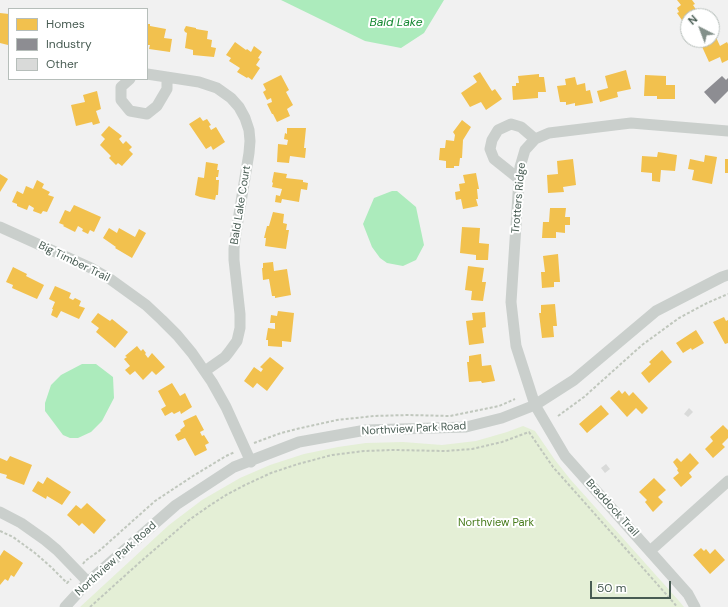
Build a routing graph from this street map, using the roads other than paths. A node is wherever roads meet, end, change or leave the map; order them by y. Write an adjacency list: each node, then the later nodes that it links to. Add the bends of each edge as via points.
1 (148, 74): 2 (street, Bald Lake Court)
2 (167, 77): 3 (street, via 167,89 157,106 146,114 130,111 120,100 121,87); 9 (street, Bald Lake Court, via 205,84 222,91 242,113 250,135 234,249 240,328 229,352)
3 (129, 80)
4 (728, 131): 5 (street, via 631,123 549,133)
5 (535, 140): 6 (street, Trotters Ridge, via 525,150); 6 (street, via 521,128 511,124 498,130 492,140 490,150 494,159)
6 (519, 179): 10 (street, Trotters Ridge, via 511,302 516,346)
7 (0, 227): 9 (street, Big Timber Trail, via 110,279 146,305 172,330)
8 (728, 275): 10 (street, Northview Park Road, via 656,311 574,380)
9 (205, 370): 11 (street, Big Timber Trail, via 226,407)
10 (535, 405): 11 (street, Northview Park Road, via 502,418 466,427 366,430 298,442); 14 (street, Braddock Trail, via 565,456)
11 (251, 462): 15 (street, Northview Park Road, via 234,468 176,505)
12 (728, 481): 14 (street)
13 (0, 512): 15 (street, via 21,522 45,540)
14 (650, 551): 17 (street, Braddock Trail, via 688,594)
15 (88, 582): 16 (street, Northview Park Road)
16 (65, 607)
17 (695, 607)

